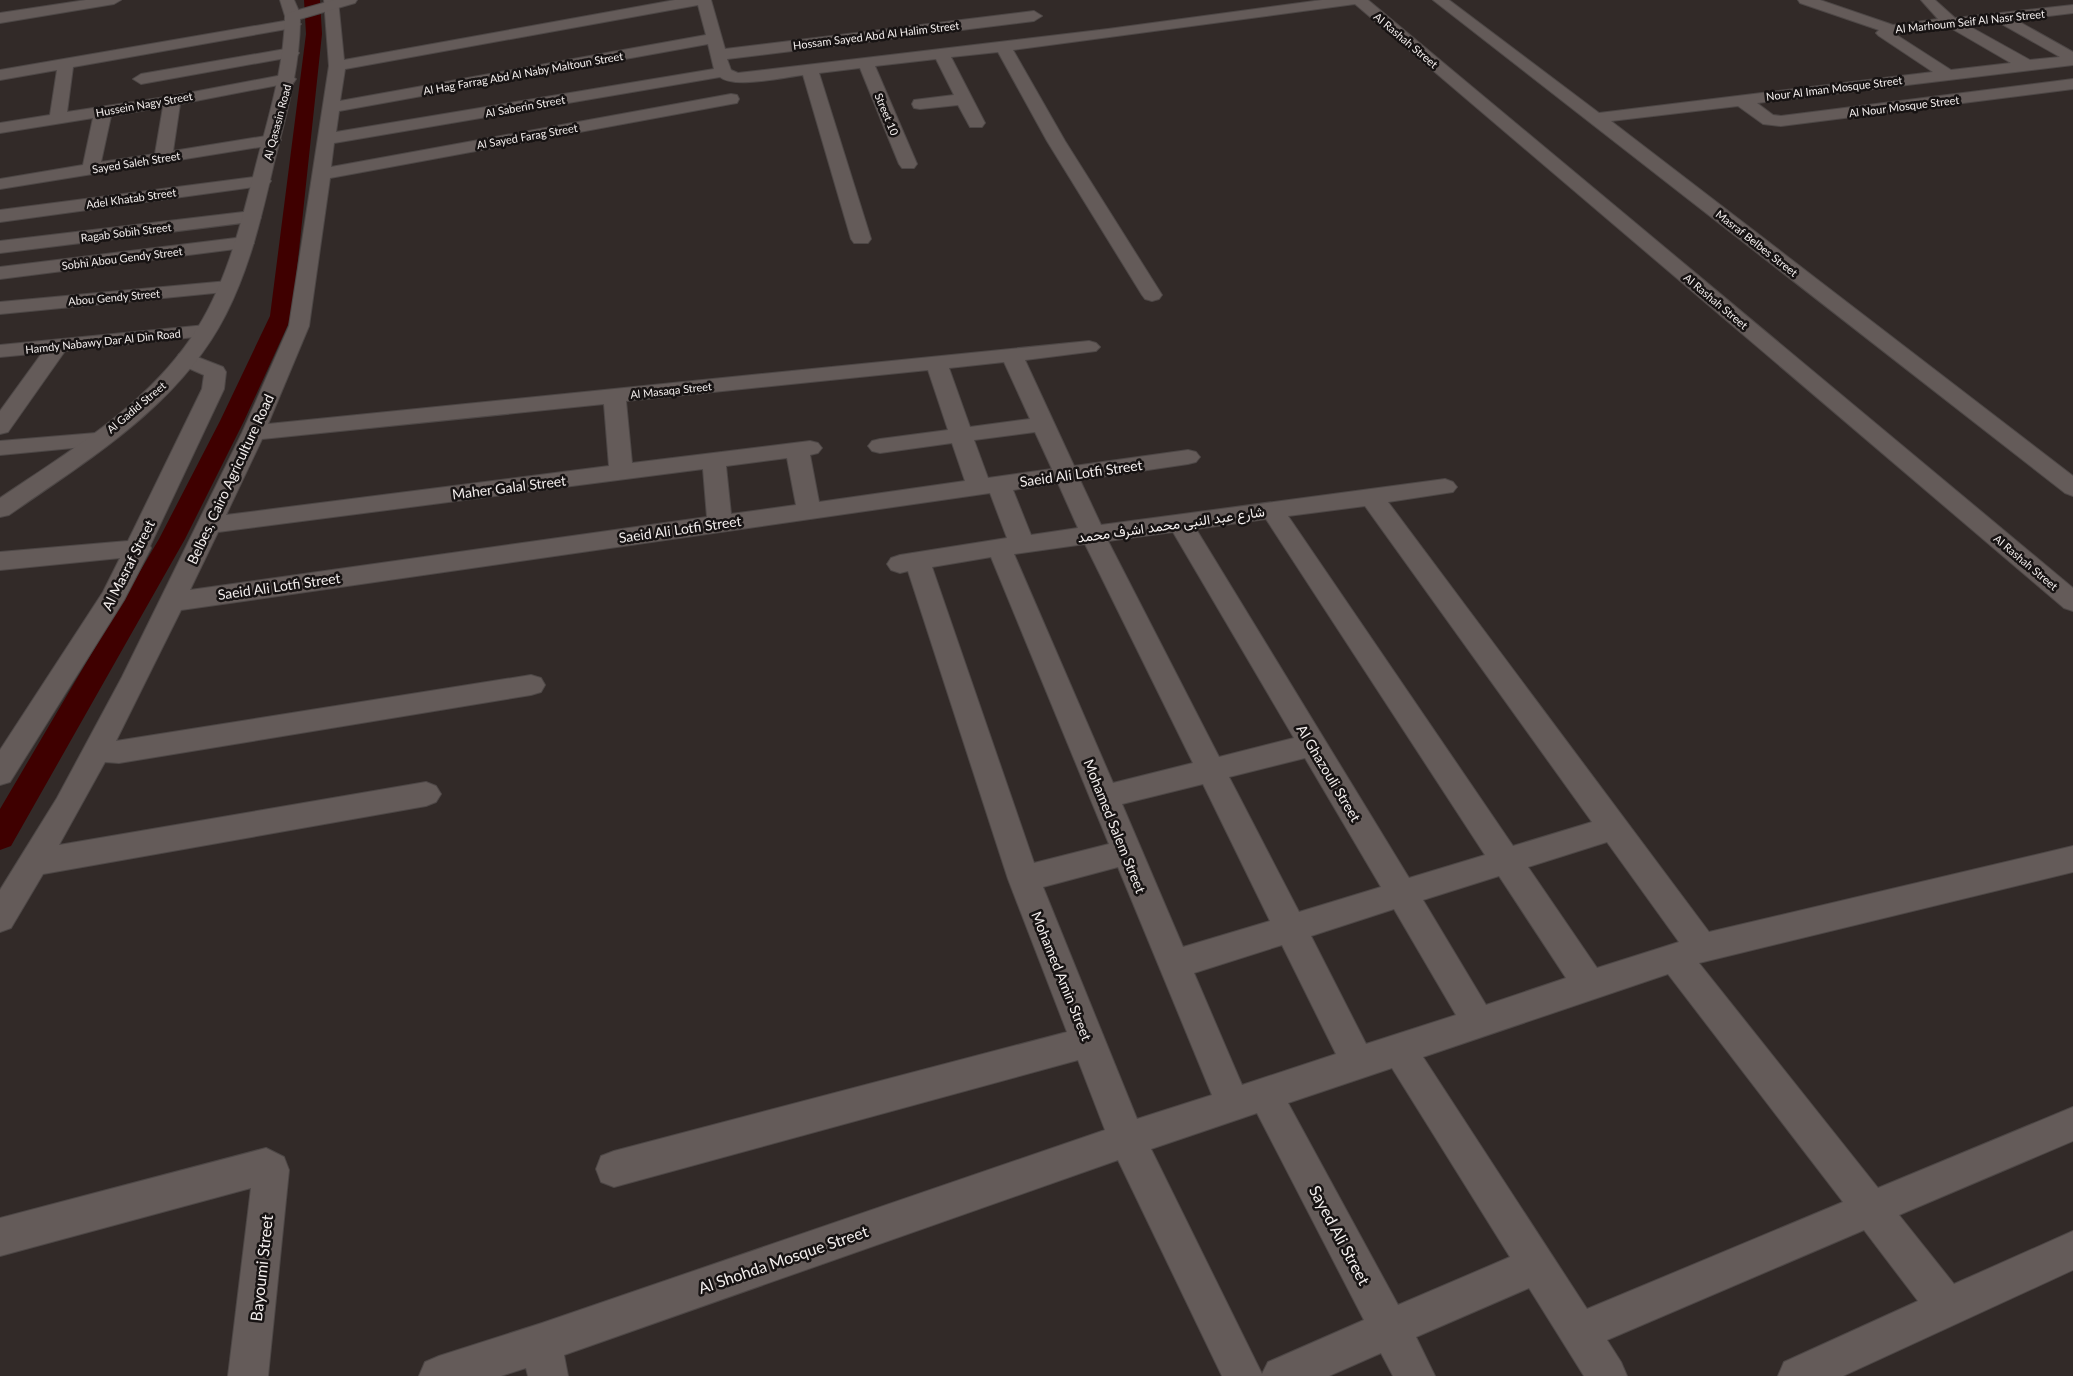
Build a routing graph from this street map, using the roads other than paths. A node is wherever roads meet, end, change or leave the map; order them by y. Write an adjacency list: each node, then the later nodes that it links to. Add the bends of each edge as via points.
1 (114, 0): 10 (street)
2 (287, 0): 17 (street, Al Qasasin Road)
3 (699, 0): 21 (street, via 591,13)
4 (704, 0): 22 (street)
5 (1354, 0): 24 (street, Al Saberin Street)
6 (1359, 0): 108 (street, Al Rashah Street)
7 (1440, 0): 53 (street, Masraf Belbes Street)
8 (1805, 0): 20 (street)
9 (1928, 0): 18 (street, via 1930,6)
10 (96, 1): 16 (street)
11 (334, 4): 17 (street); 34 (street, Belbes, Cairo Agriculture Road)
12 (2073, 9): 13 (street, Al Marhoum Seif Al Nasr Street)
13 (2046, 12): 15 (street, Al Marhoum Seif Al Nasr Street); 19 (street)
14 (1034, 16): 27 (street, Hossam Sayed Abd Al Halim Street)
15 (2000, 17): 18 (street, Al Marhoum Seif Al Nasr Street); 30 (street)
16 (0, 18)
17 (295, 18): 25 (street); 26 (street, Al Qasasin Road)
18 (1952, 22): 20 (street, Al Marhoum Seif Al Nasr Street); 33 (street)
19 (2066, 23)
20 (1899, 28): 23 (street); 40 (street, Al Marhoum Seif Al Nasr Street, via 1884,33)
21 (541, 29): 34 (street); 35 (street)
22 (714, 38): 27 (street); 35 (street, Al Hag Farrag Abd Al Naby Maltoun Street)
23 (1931, 42)
24 (1003, 47): 28 (street, Al Saberin Street); 71 (street, via 1056,141)
25 (142, 50): 31 (street); 41 (street)
26 (291, 53): 41 (street); 42 (street, Al Qasasin Road)
27 (718, 54): 39 (street)
28 (942, 55): 32 (street, Al Saberin Street); 45 (street)
29 (1955, 56): 37 (street)
30 (2073, 59): 33 (street, Nour Al Iman Mosque Street)
31 (66, 63): 38 (street); 52 (street)
32 (866, 64): 36 (street, Al Saberin Street); 59 (street, Street 10)
33 (2027, 65): 37 (street, Nour Al Iman Mosque Street)
34 (337, 66): 50 (street, Belbes, Cairo Agriculture Road)
35 (559, 66): 50 (street, Al Hag Farrag Abd Al Naby Maltoun Street)
36 (810, 71): 39 (street, Al Saberin Street); 66 (street)
37 (1980, 71): 40 (street, Nour Al Iman Mosque Street)
38 (0, 74)
39 (730, 75): 56 (street, Al Saberin Street)
40 (1948, 75): 46 (street, Nour Al Iman Mosque Street)
41 (141, 79): 49 (street)
42 (288, 79): 47 (street, Hussein Nagy Street); 57 (street, Al Qasasin Road)
43 (2073, 84): 46 (street, Al Nour Mosque Street, via 1781,121 1764,118)
44 (731, 99): 61 (street, Al Sayed Farag Street)
45 (964, 99): 48 (street); 54 (street)
46 (1741, 100): 53 (street, Nour Al Iman Mosque Street)
47 (172, 101): 49 (street, Hussein Nagy Street); 58 (street)
48 (920, 104)
49 (139, 106): 51 (street, Hussein Nagy Street)
50 (332, 107): 56 (street, Belbes, Cairo Agriculture Road)
51 (103, 112): 52 (street, Hussein Nagy Street); 60 (street)
52 (58, 118): 55 (street, Hussein Nagy Street)
53 (1596, 118): 94 (street, Masraf Belbes Street)
54 (976, 123)
55 (0, 128)
56 (326, 139): 61 (street, Belbes, Cairo Agriculture Road)
57 (272, 140): 58 (street, Sayed Saleh Street); 62 (street, Al Qasasin Road)
58 (163, 157): 60 (street, Sayed Saleh Street)
59 (908, 164)
60 (91, 169): 63 (street, Sayed Saleh Street)
61 (322, 174): 83 (street, Belbes, Cairo Agriculture Road, via 299,326)
62 (262, 181): 64 (street, Adel Khatab Street); 65 (street, Al Qasasin Road)
63 (0, 184)
64 (0, 216)
65 (252, 217): 67 (street, Al Qasasin Road); 68 (street, Ragab Sobih Street)
66 (861, 239)
67 (244, 243): 69 (street, Sobhi Abou Gendy Street); 70 (street, Al Gadid Street)
68 (0, 247)
69 (0, 273)
70 (228, 286): 72 (street, Abou Gendy Street); 73 (street, Al Gadid Street)
71 (1152, 295)
72 (0, 308)
73 (206, 330): 74 (street, Hamdy Nabawy Dar Al Din Road); 78 (street, Al Gadid Street)
74 (59, 345): 76 (street, Hamdy Nabawy Dar Al Din Road); 82 (street)
75 (1089, 346): 77 (street, Al Masaqa Street)
76 (2, 354)
77 (1012, 355): 79 (street, Al Masaqa Street); 81 (street)
78 (187, 359): 85 (street, Al Gadid Street, via 162,387); 104 (street, Al Masraf Street, via 212,369 215,383)
79 (936, 362): 80 (street, Al Masaqa Street); 84 (street, Mohamed Salem Street)
80 (614, 395): 83 (street, Al Masaqa Street); 90 (street)
81 (1042, 424): 84 (street); 91 (street)
82 (0, 427)
83 (253, 433): 101 (street, Belbes, Cairo Agriculture Road)
84 (961, 436): 86 (street); 92 (street, Mohamed Salem Street)
85 (96, 440): 87 (street); 96 (street, Al Gadid Street)
86 (880, 446)
87 (0, 448)
88 (1188, 458): 91 (street, Saeid Ali Lotfi Street)
89 (714, 460): 90 (street, Maher Galal Street); 98 (street, Maher Galal Street, via 803,449); 100 (street)
90 (621, 472): 101 (street, Maher Galal Street)
91 (1064, 475): 92 (street, Saeid Ali Lotfi Street); 102 (street)
92 (989, 486): 98 (street, Saeid Ali Lotfi Street); 103 (street, Mohamed Salem Street)
93 (1445, 487): 95 (street, شارع عبد النبى محمد اشرف محمد)
94 (2073, 488)
95 (1371, 497): 97 (street, شارع عبد النبى محمد اشرف محمد); 116 (street)
96 (0, 509)
97 (1272, 510): 99 (street, شارع عبد النبى محمد اشرف محمد); 119 (street)
98 (809, 511): 100 (street, Saeid Ali Lotfi Street)
99 (1180, 523): 102 (street, شارع عبد النبى محمد اشرف محمد); 110 (street, Al Ghazouli Street)
100 (720, 524): 107 (street, Saeid Ali Lotfi Street)
101 (208, 525): 107 (street, Belbes, Cairo Agriculture Road)
102 (1093, 534): 103 (street, شارع عبد النبى محمد اشرف محمد); 112 (street)
103 (1011, 546): 106 (street, شارع عبد النبى محمد اشرف محمد); 115 (street, Mohamed Salem Street)
104 (138, 548): 105 (street); 113 (street, Al Masraf Street, via 115,594)
105 (0, 561)
106 (907, 562): 121 (street, Mohamed Amin Street)
107 (172, 602): 111 (street, Belbes, Cairo Agriculture Road)
108 (2073, 602)
109 (531, 685): 111 (street, via 119,752)
110 (1312, 745): 112 (street); 122 (street, Al Ghazouli Street)
111 (97, 751): 120 (street, Belbes, Cairo Agriculture Road)
112 (1210, 771): 115 (street); 124 (street)
113 (0, 774)
114 (426, 794): 120 (street)
115 (1104, 797): 117 (street, Mohamed Salem Street)
116 (1612, 828): 119 (street); 125 (street)
117 (1126, 852): 121 (street); 126 (street, Mohamed Salem Street)
118 (2073, 859): 125 (street, Al Shohda Mosque Street)
119 (1506, 861): 122 (street); 127 (street)
120 (31, 863): 123 (street, Belbes, Cairo Agriculture Road)
121 (1024, 879): 129 (street, Mohamed Amin Street)
122 (1401, 894): 124 (street); 128 (street, Al Ghazouli Street)
123 (0, 918)
124 (1289, 929): 126 (street); 131 (street)
125 (1689, 953): 127 (street, Al Shohda Mosque Street); 136 (street)
126 (1173, 965): 132 (street, Mohamed Salem Street)
127 (1590, 986): 128 (street, Al Shohda Mosque Street)
128 (1479, 1023): 130 (street, Al Shohda Mosque Street)
129 (1088, 1042): 134 (street, Mohamed Amin Street); 135 (street)
130 (1400, 1049): 131 (street, Al Shohda Mosque Street); 139 (street)
131 (1358, 1063): 132 (street, Al Shohda Mosque Street)
132 (1249, 1099): 134 (street, Al Shohda Mosque Street); 141 (street, Sayed Ali Street)
133 (2073, 1124): 136 (street)
134 (1127, 1140): 143 (street, Al Shohda Mosque Street); 146 (street, Mohamed Amin Street)
135 (614, 1168)
136 (1871, 1209): 140 (street); 142 (street)
137 (0, 1237): 144 (street, Bayoumi Street, via 262,1165 269,1168 271,1175)
138 (2073, 1250): 140 (street)
139 (1536, 1265): 141 (street); 142 (street)
140 (1948, 1308): 150 (street)
141 (1390, 1328): 147 (street); 148 (street, Sayed Ali Street)
142 (1578, 1332): 149 (street)
143 (545, 1360): 145 (street, Al Shohda Mosque Street)
144 (248, 1376)
145 (439, 1376)
146 (1243, 1376)
147 (1282, 1376)
148 (1415, 1376)
149 (1607, 1376)
150 (1798, 1376)

